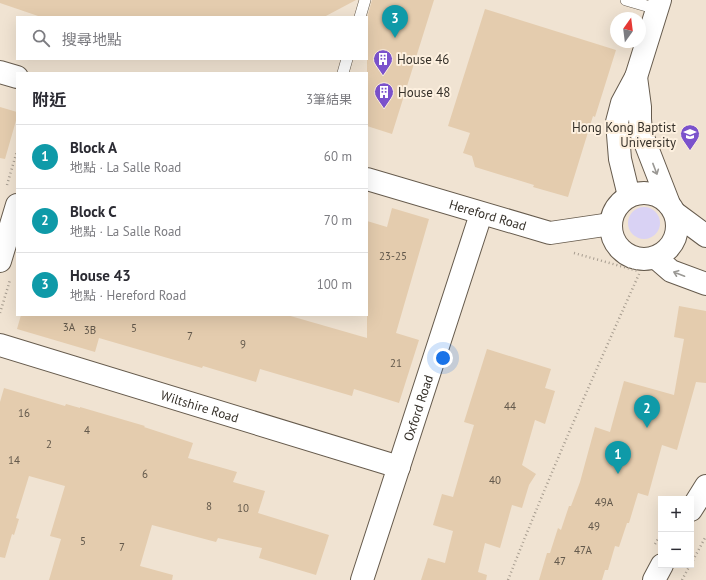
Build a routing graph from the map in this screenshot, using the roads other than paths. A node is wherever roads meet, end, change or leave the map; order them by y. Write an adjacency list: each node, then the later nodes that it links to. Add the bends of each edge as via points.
1 (365, 0): 4 (lane)
2 (626, 0): 3 (lane)
3 (658, 4): 9 (street)
4 (360, 16)
5 (347, 60): 7 (lane)
6 (0, 72): 8 (street)
7 (343, 72)
8 (16, 77)
9 (636, 77): 12 (street, via 622,103 618,122 620,160); 13 (street, one-way to 13, via 641,132)
10 (368, 179): 14 (street, Hereford Road)
11 (12, 196): 18 (street)
12 (629, 196): 13 (street, via 651,194 660,197); 15 (street, via 617,206)
13 (672, 208): 16 (street); 17 (street, via 678,224 677,235 665,253)
14 (481, 214): 15 (street, Hereford Road, via 550,233); 21 (street, Oxford Road)
15 (611, 224): 17 (street, via 617,246 625,253 640,259)
16 (706, 236)
17 (656, 258): 19 (street, one-way to 17, via 672,271)
18 (5, 270)
19 (706, 284)
20 (0, 345): 21 (street, Wiltshire Road)
21 (399, 467): 25 (street, Oxford Road)
22 (706, 486): 23 (street)
23 (694, 505)
24 (660, 568): 26 (street)
25 (362, 580)
26 (654, 580)

